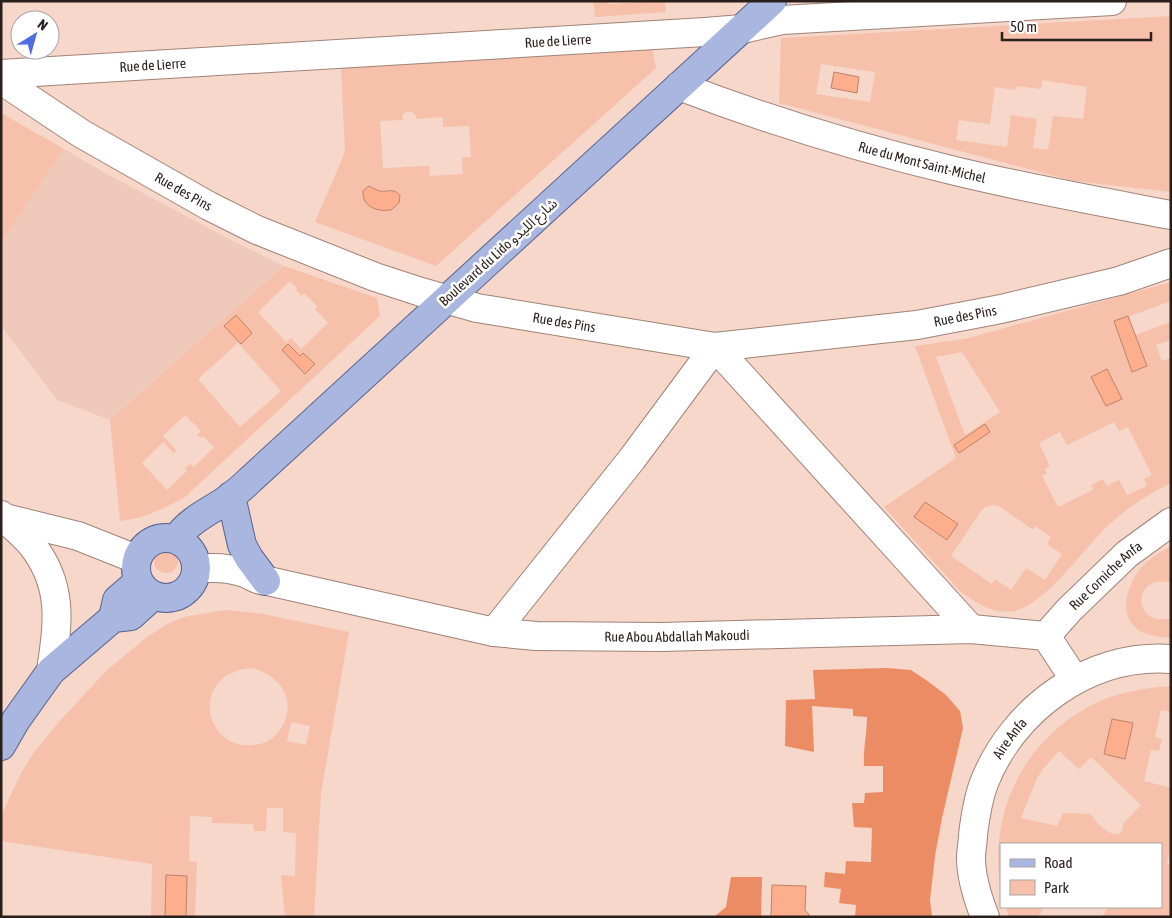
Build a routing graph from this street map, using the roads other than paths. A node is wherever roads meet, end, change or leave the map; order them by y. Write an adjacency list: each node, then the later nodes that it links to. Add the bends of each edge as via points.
1 (772, 1): 3 (main road, Boulevard du Lido شارع الليدو)
2 (1112, 1): 3 (street, Rue de Lierre, via 782,20)
3 (742, 29): 4 (street, Rue de Lierre); 6 (main road, Boulevard du Lido شارع الليدو)
4 (1, 74)
5 (1, 80): 9 (street, Rue des Pins, via 133,165 257,230 375,277)
6 (679, 86): 7 (street, Rue du Mont Saint-Michel, via 775,121 891,155 962,173); 9 (main road, Boulevard du Lido شارع الليدو)
7 (1171, 215)
8 (1171, 263): 10 (street, Rue des Pins, via 1119,281 917,325)
9 (446, 300): 10 (street, Rue des Pins, via 477,308); 11 (main road, Boulevard du Lido شارع الليدو)
10 (715, 347): 17 (street); 18 (street, via 632,459)
11 (227, 499): 14 (main road, Boulevard du Lido شارع الليدو); 16 (main road, via 242,545)
12 (2, 516): 15 (street, via 78,536); 21 (street, via 31,543 46,564 54,584 57,615)
13 (1171, 522): 19 (street, Rue Corniche Anfa, via 1127,554)
14 (189, 562): 15 (main road, via 186,591 170,598 161,599); 15 (main road, via 166,538 156,539 141,550); 16 (street, Rue Abou Abdallah Makoudi, via 222,584 249,587)
15 (143, 579): 21 (main road, via 132,616 113,618)
16 (262, 581): 18 (street, Rue Abou Abdallah Makoudi)
17 (971, 629): 18 (street, Rue Abou Abdallah Makoudi, via 661,637 536,636); 19 (street, Rue Abou Abdallah Makoudi)
18 (494, 632)
19 (1046, 636): 22 (street)
20 (1171, 659): 22 (street, Aire Anfa, via 1135,661)
21 (51, 671): 23 (main road)
22 (1075, 680): 24 (street, Aire Anfa, via 1045,700 1020,724 999,752 984,784 975,818)
23 (1, 746)
24 (971, 858): 25 (street); 26 (street, Aire Anfa)
25 (966, 917)
26 (985, 917)

